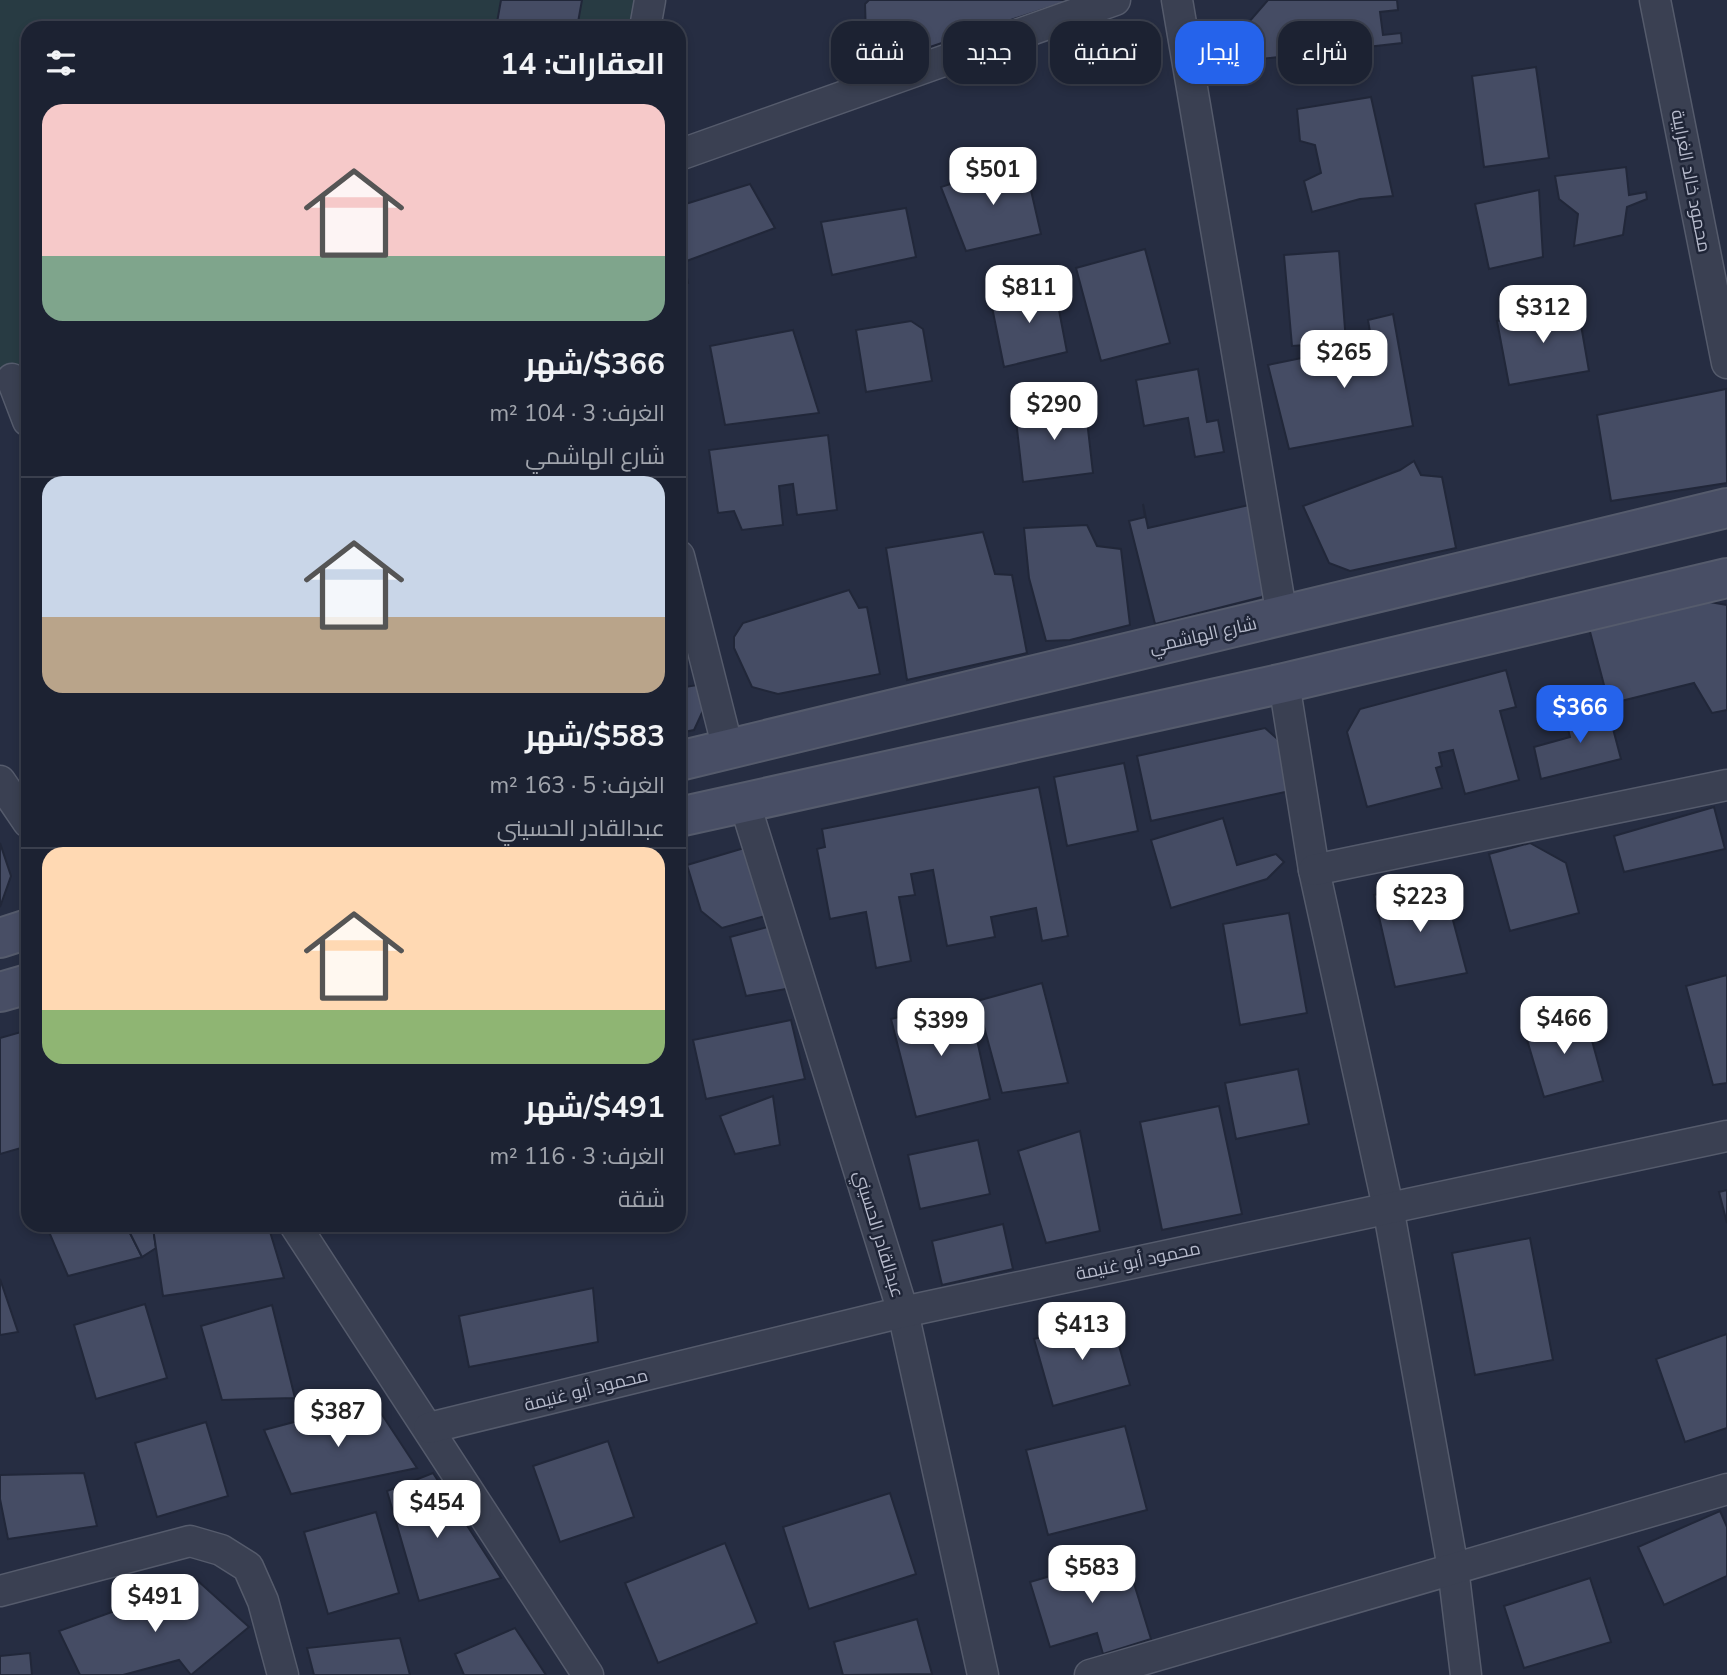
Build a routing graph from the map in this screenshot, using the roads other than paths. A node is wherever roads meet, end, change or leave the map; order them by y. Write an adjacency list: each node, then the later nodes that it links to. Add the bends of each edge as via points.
1 (650, 0): 5 (street)
2 (1115, 0): 6 (street)
3 (1177, 0): 13 (street)
4 (1655, 0): 7 (street, محمود خالد الغرايبة)
5 (646, 21)
6 (686, 153)
7 (1727, 363)
8 (13, 378): 9 (street)
9 (21, 401)
10 (1727, 508): 13 (main road, شارع الهاشمي)
11 (1727, 578): 14 (main road)
12 (686, 584): 15 (street)
13 (1282, 616): 15 (main road, شارع الهاشمي)
14 (1284, 684): 19 (main road); 22 (street)
15 (728, 749): 16 (main road, شارع الهاشمي)
16 (686, 759)
17 (0, 781): 20 (street)
18 (1727, 785): 22 (street)
19 (744, 801): 21 (main road); 30 (street, عبدالقادر الحسيني)
20 (21, 812)
21 (686, 815)
22 (1314, 870): 28 (street)
23 (21, 931): 24 (main road)
24 (0, 938)
25 (21, 986): 26 (main road)
26 (0, 992)
27 (1727, 1136): 28 (street, محمود أبو غنيمة)
28 (1388, 1207): 30 (street, محمود أبو غنيمة); 33 (street)
29 (300, 1232): 31 (street)
30 (903, 1312): 31 (street, محمود أبو غنيمة); 37 (street, عبدالقادر الحسيني)
31 (429, 1428): 36 (street)
32 (1727, 1489): 33 (street)
33 (1453, 1568): 38 (street); 39 (street)
34 (0, 1591): 35 (street, via 190,1541 222,1550 248,1567)
35 (282, 1675)
36 (588, 1675)
37 (983, 1675)
38 (1090, 1675)
39 (1466, 1675)

